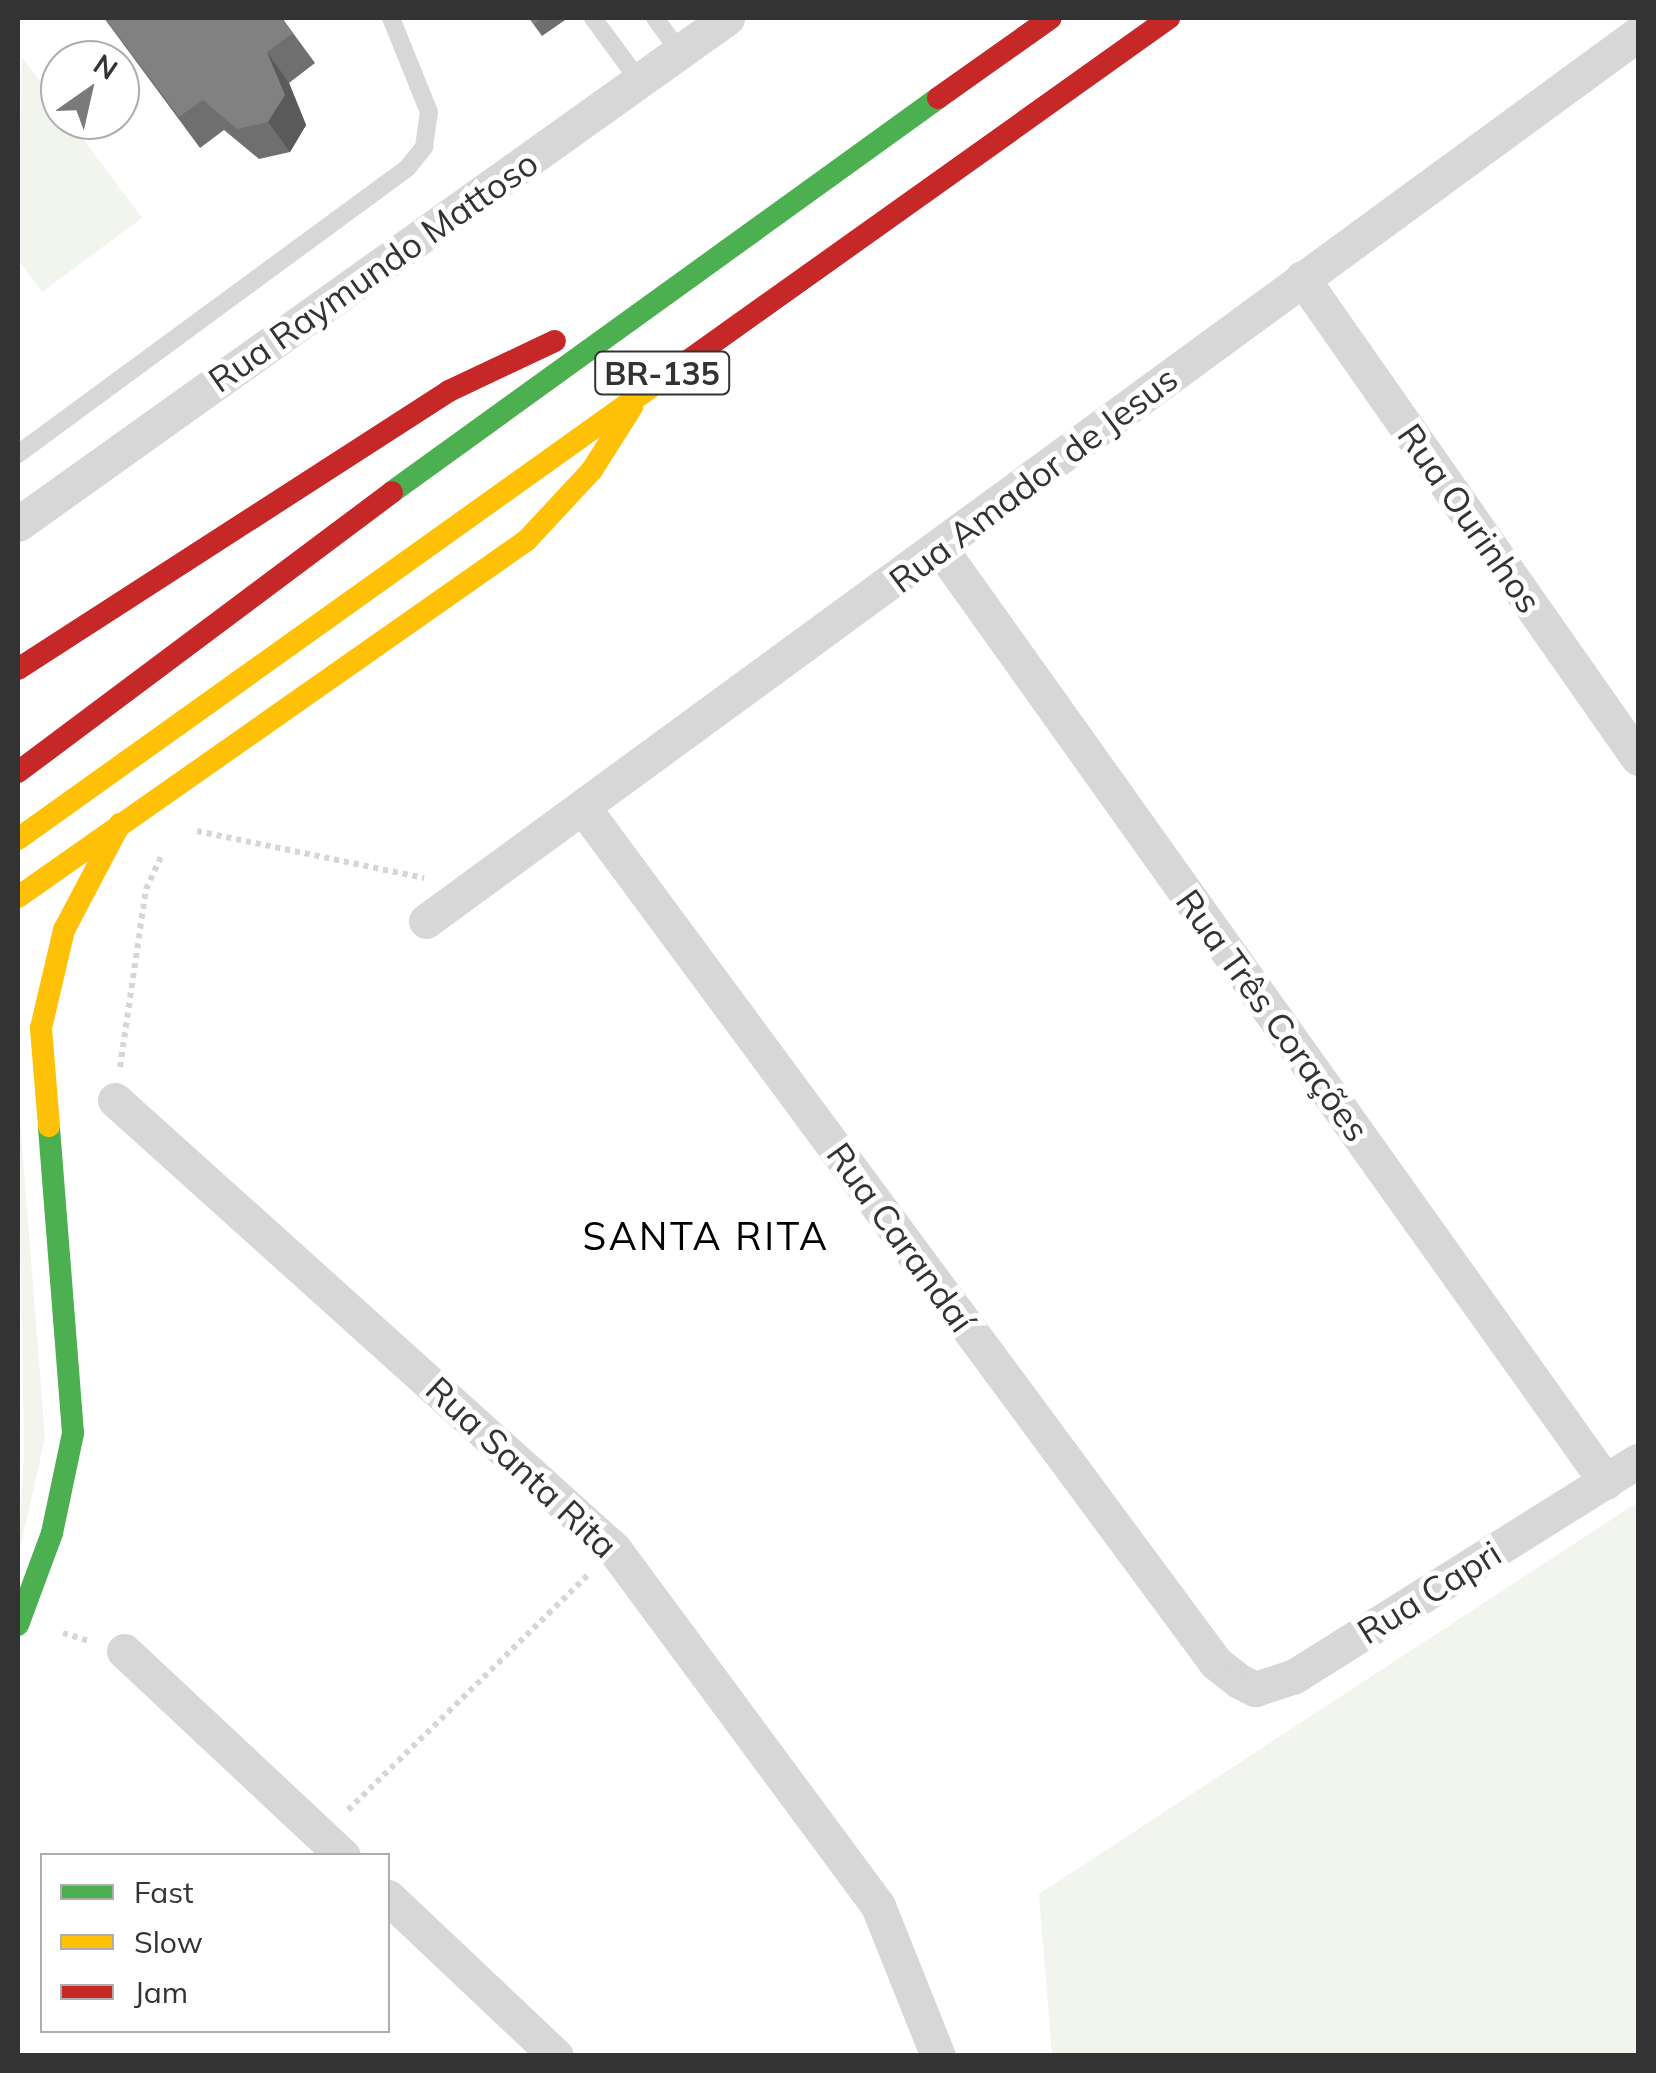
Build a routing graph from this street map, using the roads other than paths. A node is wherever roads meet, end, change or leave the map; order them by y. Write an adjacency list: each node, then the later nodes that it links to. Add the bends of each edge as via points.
1 (391, 18): 13 (lane, via 429,112 408,168)
2 (593, 18): 9 (lane)
3 (654, 18): 8 (lane)
4 (727, 18): 8 (street, Rua Raymundo Mattoso)
5 (1051, 18): 11 (highway, BR-135)
6 (1169, 18): 12 (highway, BR-135)
7 (1638, 34): 10 (street, Rua Amador de Jesus)
8 (680, 52): 9 (street, Rua Raymundo Mattoso)
9 (640, 82): 14 (street, Rua Raymundo Mattoso)
10 (1302, 278): 15 (street, Rua Amador de Jesus); 17 (street, Rua Ourinhos)
11 (624, 318): 16 (highway, via 449,391); 18 (highway, BR-135)
12 (647, 383): 20 (highway, via 592,470 527,540); 21 (highway, BR-135)
13 (18, 454)
14 (18, 524)
15 (940, 548): 19 (street, Rua Amador de Jesus); 26 (street, Rua Três Corações)
16 (18, 669)
17 (1638, 758)
18 (18, 772)
19 (585, 810): 23 (street, Rua Amador de Jesus); 29 (street, Rua Carandaí)
20 (120, 824): 22 (highway); 27 (highway, via 64,930 41,1028 72,1433 52,1533)
21 (18, 839)
22 (18, 897)
23 (426, 922)
24 (116, 1100): 33 (street, Rua Santa Rita, via 614,1549 878,1906)
25 (1638, 1461): 26 (street, Rua Capri)
26 (1606, 1482): 29 (street, Rua Capri, via 1284,1682 1255,1689)
27 (19, 1622)
28 (124, 1652): 30 (street)
29 (1216, 1664)
30 (332, 1845)
31 (390, 1899): 32 (street)
32 (556, 2056)
33 (938, 2056)

